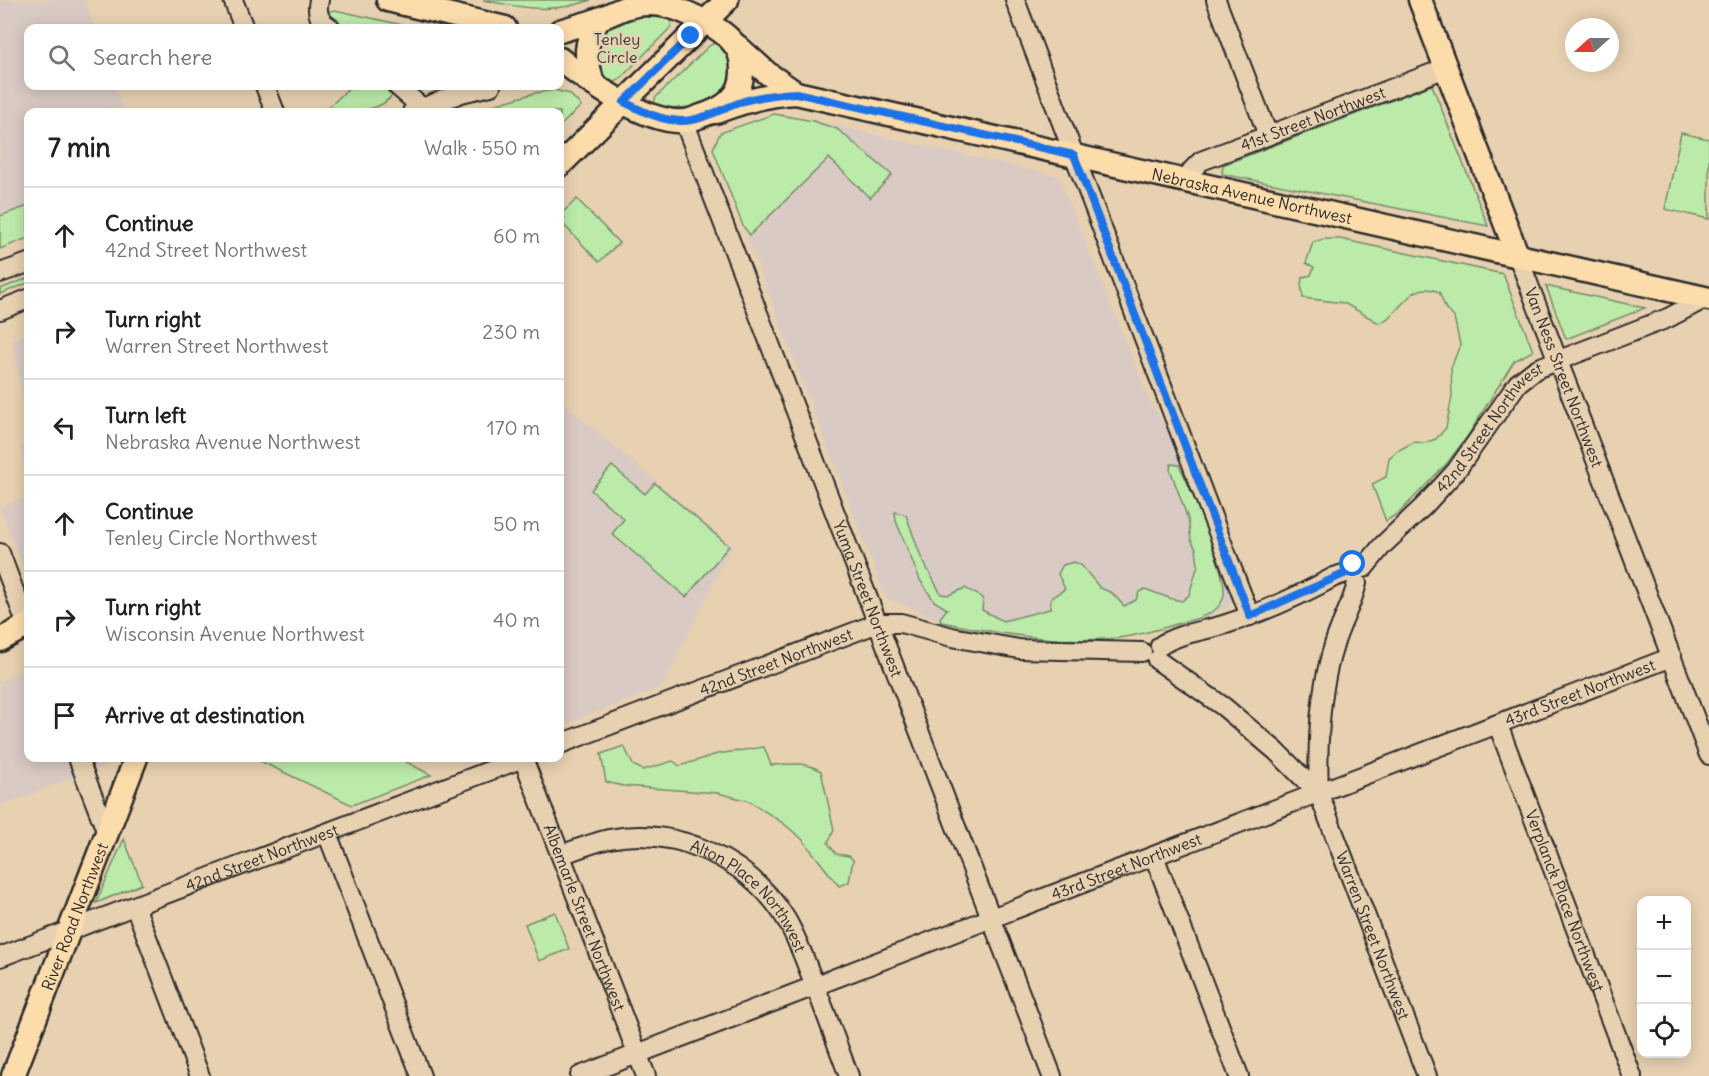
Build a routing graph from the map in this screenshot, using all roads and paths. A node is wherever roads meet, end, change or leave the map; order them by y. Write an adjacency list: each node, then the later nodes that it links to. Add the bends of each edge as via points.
1 (233, 0): 12 (street)
2 (319, 0): 13 (street, via 318,14)
3 (388, 0): 9 (main road)
4 (728, 0): 11 (main road)
5 (1015, 0): 33 (street)
6 (1216, 0): 32 (street)
7 (1420, 0): 18 (main road, Van Ness Street Northwest)
8 (638, 2): 10 (main road); 11 (main road, Nebraska Avenue Northwest, via 664,4)
9 (437, 6): 14 (main road)
10 (599, 19): 15 (main road); 19 (main road, via 587,44 586,60)
11 (706, 22): 16 (main road, Nebraska Avenue Northwest); 25 (main road)
12 (242, 24)
13 (325, 24)
14 (493, 24)
15 (564, 30)
16 (735, 45): 24 (main road, Nebraska Avenue Northwest); 30 (main road, via 742,66 740,89)
17 (564, 67): 19 (main road)
18 (1446, 68): 32 (street, 41st Street Northwest); 36 (main road, Van Ness Street Northwest)
19 (593, 84): 25 (main road)
20 (267, 90): 26 (street)
21 (402, 90): 27 (street)
22 (454, 90): 28 (street)
23 (474, 90): 29 (street)
24 (796, 93): 30 (main road, Nebraska Avenue Northwest, via 744,101); 33 (main road, Nebraska Avenue Northwest)
25 (624, 102): 31 (main road, via 666,120); 34 (main road)
26 (273, 108)
27 (424, 108)
28 (427, 108)
29 (427, 108)
30 (716, 112): 31 (main road, Nebraska Avenue Northwest)
31 (684, 121): 47 (street, Yuma Street Northwest)
32 (1269, 135): 35 (street, 41st Street Northwest, via 1201,161)
33 (1074, 155): 35 (main road, Nebraska Avenue Northwest); 46 (street)
34 (564, 161)
35 (1188, 181): 36 (main road, Nebraska Avenue Northwest)
36 (1517, 254): 39 (main road, Nebraska Avenue Northwest); 42 (street, Van Ness Street Northwest)
37 (24, 264): 38 (street)
38 (0, 273)
39 (1708, 298): 42 (street, 42nd Street Northwest)
40 (24, 301): 41 (street)
41 (0, 310)
42 (1558, 361): 44 (street, 42nd Street Northwest, via 1521,380 1456,471); 51 (street, Van Ness Street Northwest)
43 (0, 553): 45 (street)
44 (1356, 575): 46 (street, 42nd Street Northwest); 59 (street, Warren Street Northwest, via 1353,598 1325,679)
45 (24, 616)
46 (1250, 616): 50 (street, 42nd Street Northwest, via 1177,638)
47 (878, 623): 50 (street, 42nd Street Northwest, via 901,623 1019,649); 53 (street, 42nd Street Northwest); 65 (street, Yuma Street Northwest)
48 (24, 628): 49 (main road)
49 (0, 640)
50 (1153, 653): 59 (street, Warren Street Northwest, via 1276,751)
51 (1672, 657): 52 (street, 43rd Street Northwest); 54 (street, Van Ness Street Northwest)
52 (1498, 724): 59 (street, 43rd Street Northwest); 79 (street, Verplanck Place Northwest)
53 (564, 742)
54 (1709, 755)
55 (80, 762): 61 (street)
56 (134, 762): 61 (main road, River Road Northwest)
57 (512, 762): 60 (street, 42nd Street Northwest)
58 (525, 762): 62 (street, Albemarle Street Northwest)
59 (1319, 794): 63 (street, 43rd Street Northwest); 78 (street, Warren Street Northwest)
60 (327, 832): 64 (street, 42nd Street Northwest); 73 (street)
61 (107, 833): 66 (main road, River Road Northwest)
62 (561, 855): 68 (street, Alton Place Northwest, via 596,842 636,837 683,842 716,855 753,880 781,911); 69 (street, Albemarle Street Northwest)
63 (1154, 856): 65 (street, 43rd Street Northwest); 77 (street)
64 (135, 906): 66 (street, 42nd Street Northwest); 72 (street)
65 (991, 918): 68 (street, 43rd Street Northwest); 76 (street, Yuma Street Northwest)
66 (69, 931): 67 (street, 42nd Street Northwest); 71 (main road, River Road Northwest)
67 (0, 957)
68 (815, 986): 69 (street, 43rd Street Northwest); 75 (street, Alton Place Northwest)
69 (638, 1054): 70 (street, 43rd Street Northwest); 74 (street, Albemarle Street Northwest)
70 (587, 1075)
71 (13, 1076)
72 (200, 1076)
73 (421, 1076)
74 (646, 1076)
75 (849, 1076)
76 (1052, 1076)
77 (1239, 1076)
78 (1426, 1076)
79 (1632, 1076)

